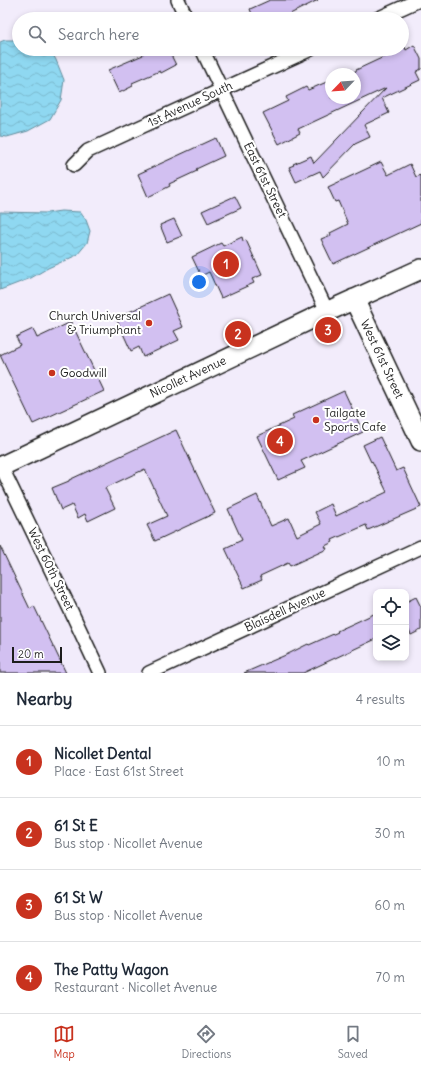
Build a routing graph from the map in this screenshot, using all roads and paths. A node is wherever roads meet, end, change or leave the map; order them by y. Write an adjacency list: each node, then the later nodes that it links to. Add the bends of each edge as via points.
1 (178, 0): 3 (street)
2 (419, 0): 4 (street)
3 (184, 12)
4 (392, 12)
5 (205, 56): 7 (street, East 61st Street)
6 (296, 56): 7 (street, 1st Avenue South)
7 (222, 90): 8 (street, 1st Avenue South, via 88,151); 11 (street, East 61st Street)
8 (74, 165)
9 (421, 268): 10 (main road, Nicollet Avenue)
10 (354, 299): 11 (main road, Nicollet Avenue); 12 (main road, West 61st Street)
11 (327, 311): 13 (main road, Nicollet Avenue)
12 (421, 441)
13 (1, 467): 15 (street, West 60th Street)
14 (421, 547): 16 (street, Blaisdell Avenue)
15 (100, 673)
16 (149, 673)

